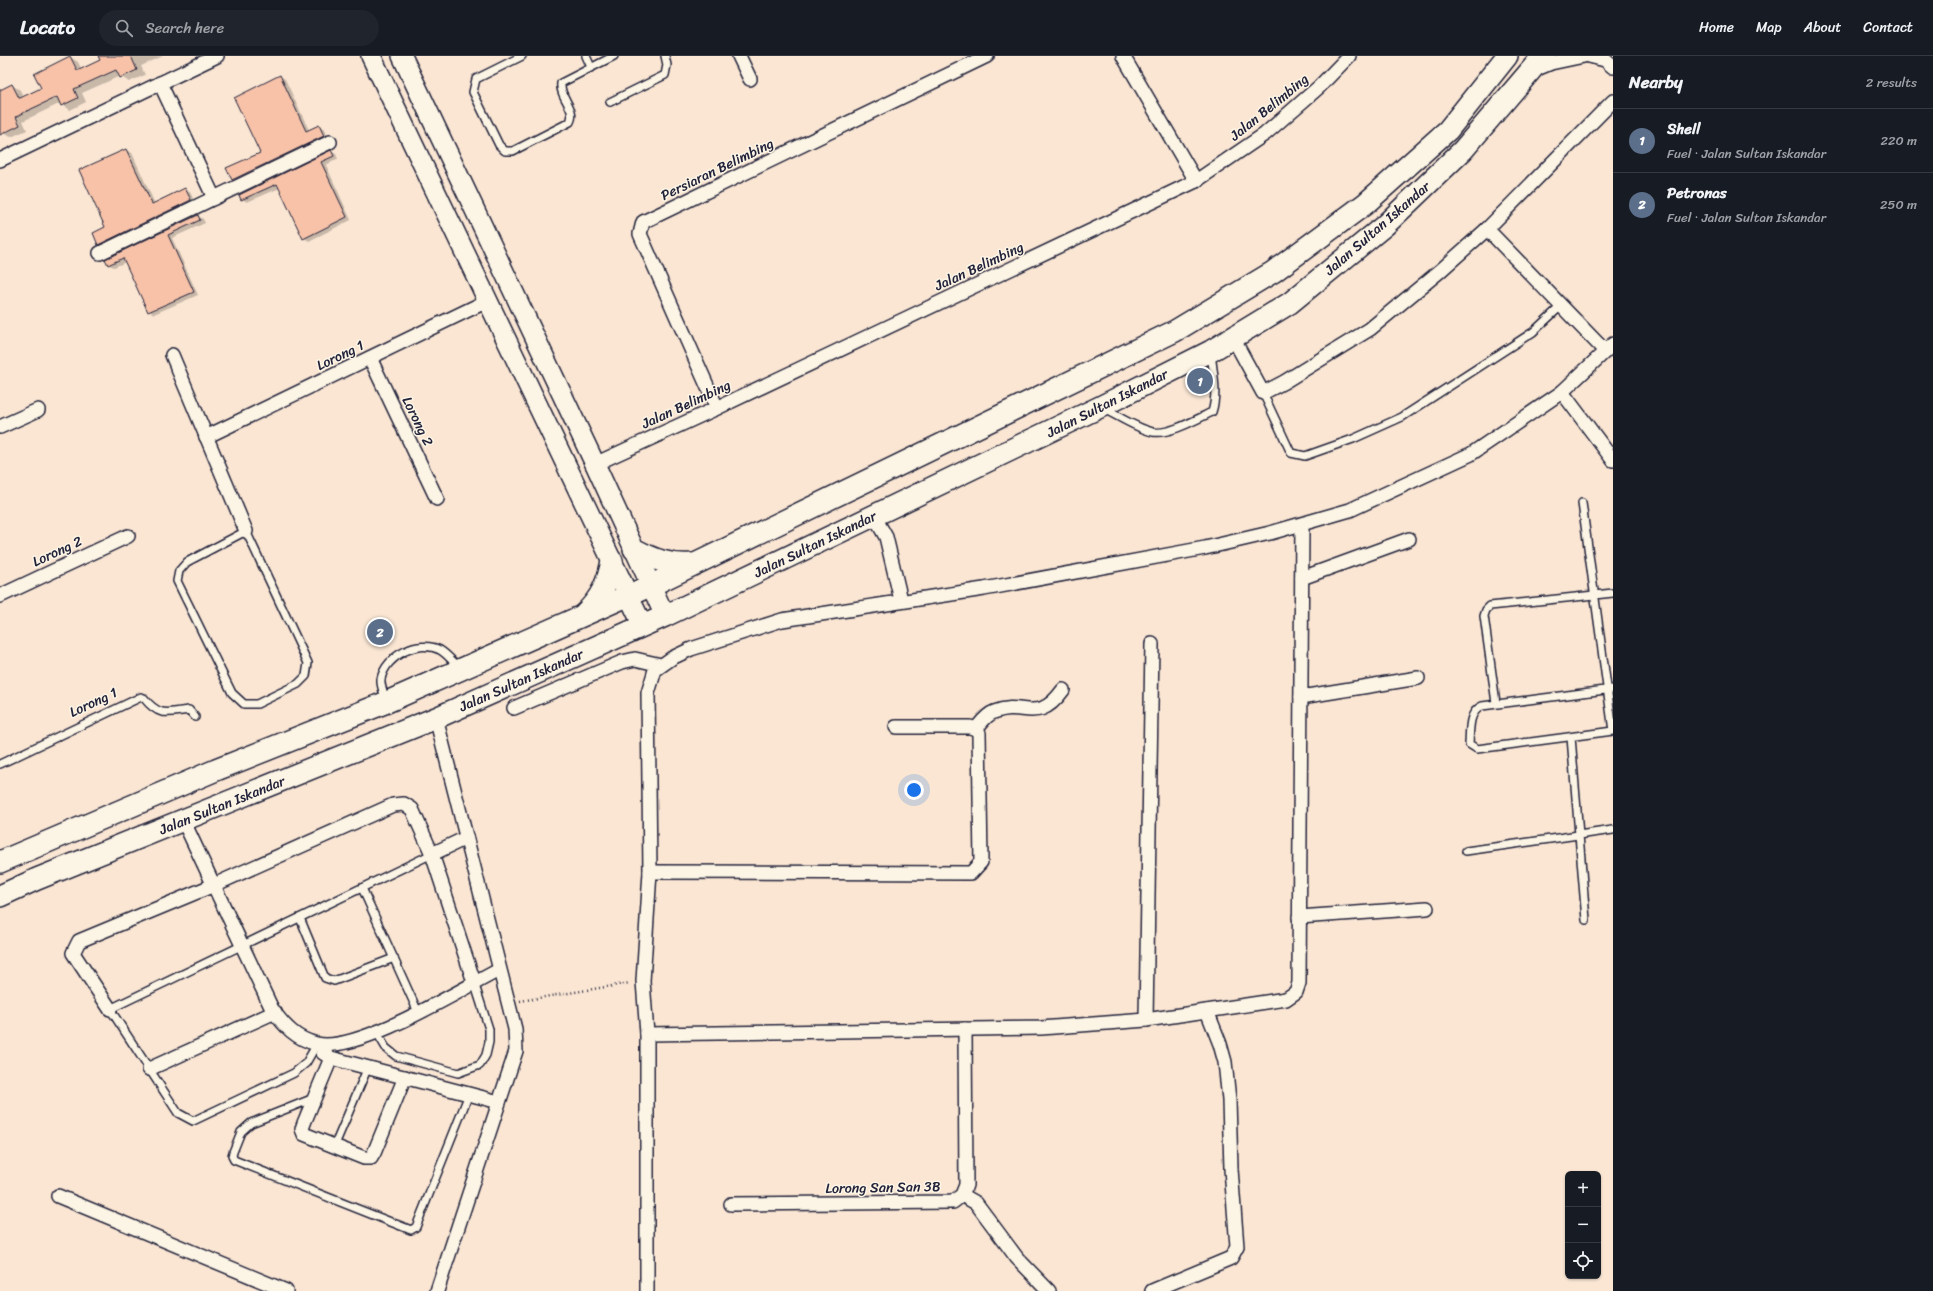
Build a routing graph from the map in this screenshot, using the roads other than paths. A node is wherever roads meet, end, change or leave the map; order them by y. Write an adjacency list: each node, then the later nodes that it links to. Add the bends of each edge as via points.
1 (217, 56): 19 (street)
2 (371, 56): 28 (street)
3 (402, 56): 43 (street)
4 (522, 56): 16 (lane, via 476,79 473,92 499,145 505,151 513,151 570,122 571,112 561,91 561,83)
5 (586, 56): 16 (lane)
6 (614, 56): 16 (lane)
7 (665, 56): 21 (lane, via 665,75)
8 (739, 56): 18 (street)
9 (987, 56): 38 (street, Persiaran Belimbing, via 643,222 640,234)
10 (1123, 56): 24 (street)
11 (1349, 56): 24 (street, Jalan Belimbing, via 1319,87 1265,134)
12 (1507, 56): 53 (main road, Jalan Sultan Iskandar, via 1448,130 1365,204 1273,272 1175,331)
13 (1584, 56): 15 (street)
14 (1589, 56): 17 (street, via 1605,60)
15 (1537, 64): 30 (main road, Jalan Sultan Iskandar, via 1463,150 1384,226 1290,303)
16 (592, 67)
17 (1613, 68)
18 (750, 79)
19 (160, 83): 23 (street); 25 (street)
20 (1613, 101): 26 (street)
21 (610, 102)
22 (330, 142): 25 (street)
23 (0, 160)
24 (1196, 180): 38 (street, Jalan Belimbing)
25 (214, 198): 27 (street)
26 (1487, 229): 29 (street); 36 (street, via 1370,329)
27 (100, 253)
28 (487, 301): 34 (street, Lorong 1); 52 (street)
29 (1561, 306): 31 (street); 36 (lane, via 1533,332 1402,417 1354,439 1305,456 1291,453)
30 (1233, 338): 32 (main road, Jalan Sultan Iskandar); 36 (street)
31 (1609, 348): 35 (street)
32 (1211, 351): 37 (main road, Jalan Sultan Iskandar); 37 (lane, via 1215,392 1212,412 1164,432 1154,432)
33 (172, 355): 41 (street)
34 (370, 358): 41 (street, Lorong 1); 44 (street, Lorong 2)
35 (1562, 392): 42 (street); 47 (street, via 1471,454 1350,510)
36 (1263, 393)
37 (1100, 407): 46 (main road, Jalan Sultan Iskandar)
38 (716, 408): 43 (street, Jalan Belimbing)
39 (38, 410): 40 (street)
40 (0, 428)
41 (206, 437): 48 (street)
42 (1613, 460)
43 (595, 464): 51 (street)
44 (437, 499)
45 (1582, 503): 58 (lane)
46 (874, 516): 60 (street, via 886,537); 61 (main road, Jalan Sultan Iskandar)
47 (1302, 524): 54 (street); 60 (street, via 1204,548 984,588)
48 (246, 531): 48 (lane, via 308,663 306,676 298,684 257,704 244,704 232,693 177,581 179,572 186,562)
49 (128, 536): 59 (street, Lorong 2)
50 (1408, 539): 54 (street)
51 (634, 549): 53 (main road, via 664,563); 55 (street)
52 (612, 561): 57 (street); 62 (main road, via 609,577 602,592)
53 (696, 564): 55 (main road, Jalan Sultan Iskandar)
54 (1302, 578): 70 (street)
55 (652, 585): 57 (main road, Jalan Sultan Iskandar); 61 (street)
56 (1613, 593): 58 (lane)
57 (629, 595): 62 (main road, Jalan Sultan Iskandar); 63 (street)
58 (1593, 595): 69 (lane); 72 (lane, via 1490,606 1486,610 1484,616)
59 (0, 596)
60 (901, 600): 65 (street, via 782,620 691,649)
61 (665, 616): 63 (main road, Jalan Sultan Iskandar)
62 (581, 618): 66 (main road, Jalan Sultan Iskandar)
63 (643, 626): 75 (main road, Jalan Sultan Iskandar)
64 (1152, 644): 104 (street)
65 (661, 665): 73 (street, via 635,659 622,662); 88 (street, via 655,670 648,693)
66 (461, 669): 71 (main road, Jalan Sultan Iskandar); 71 (lane, via 440,650 428,647 406,651 392,659 384,668 380,680)
67 (1418, 678): 70 (street)
68 (1063, 690): 77 (street, via 1050,706 1042,710 993,712)
69 (1610, 690): 72 (lane); 78 (lane)
70 (1301, 696): 93 (street)
71 (386, 702): 87 (main road, Jalan Sultan Iskandar, via 216,770)
72 (1496, 703): 79 (lane, via 1476,708 1472,713 1469,744 1474,748)
73 (514, 708)
74 (195, 717): 80 (lane, Lorong 1, via 189,710 165,714 141,697)
75 (436, 718): 81 (main road, Jalan Sultan Iskandar); 84 (street)
76 (896, 727): 77 (street)
77 (976, 729): 88 (street, via 979,733 981,862 972,873)
78 (1613, 731): 79 (lane)
79 (1571, 736): 83 (lane)
80 (0, 764)
81 (183, 820): 89 (street); 91 (main road, Jalan Sultan Iskandar)
82 (1613, 830): 83 (lane)
83 (1580, 836): 85 (lane); 95 (lane)
84 (466, 838): 86 (street); 98 (street)
85 (1466, 851)
86 (432, 854): 89 (street, via 412,809 404,804 393,805); 90 (lane); 99 (street)
87 (0, 862)
88 (650, 872): 107 (street, via 643,981)
89 (214, 885): 96 (street); 100 (street, via 79,941 73,953)
90 (362, 888): 94 (lane); 97 (lane)
91 (0, 896)
92 (1427, 908): 93 (street)
93 (1299, 917): 101 (street, via 1299,983 1296,992 1286,999)
94 (300, 918): 96 (lane); 97 (lane, via 325,978 329,980 334,981)
95 (1586, 920)
96 (244, 945): 100 (lane); 102 (street)
97 (394, 958): 103 (lane)
98 (499, 970): 99 (street); 115 (street, via 515,1029 516,1051)
99 (474, 982): 103 (street); 106 (lane, via 489,1030 490,1042 480,1064 458,1073 396,1056 386,1048)
100 (110, 1010): 111 (lane)
101 (1207, 1011): 104 (street); 124 (street, via 1225,1062 1237,1247 1231,1258)
102 (275, 1012): 108 (street, via 286,1028); 111 (street)
103 (418, 1012): 106 (street)
104 (1146, 1020): 105 (street, via 1041,1028)
105 (965, 1029): 107 (street); 117 (street, Lorong San San 3B, via 966,1185)
106 (377, 1033): 108 (street, via 335,1044)
107 (647, 1034): 122 (street)
108 (317, 1044): 109 (street, via 321,1052); 111 (lane, via 306,1063 294,1073 193,1121 178,1113)
109 (331, 1058): 110 (street); 114 (street)
110 (368, 1067): 112 (street); 116 (lane)
111 (149, 1069)
112 (405, 1077): 113 (street); 116 (street, via 371,1158)
113 (470, 1094): 114 (lane, via 416,1227 411,1230 234,1160 233,1152 245,1127); 115 (street)
114 (314, 1098): 116 (street, via 302,1129 304,1134)
115 (499, 1102): 121 (street)
116 (334, 1147)
117 (962, 1195): 119 (street, Lorong San San 3B, via 953,1202); 123 (street, via 976,1203 1017,1258)
118 (58, 1196): 120 (street)
119 (731, 1204)
120 (286, 1291)
121 (437, 1291)
122 (646, 1291)
123 (1050, 1291)
124 (1152, 1291)

